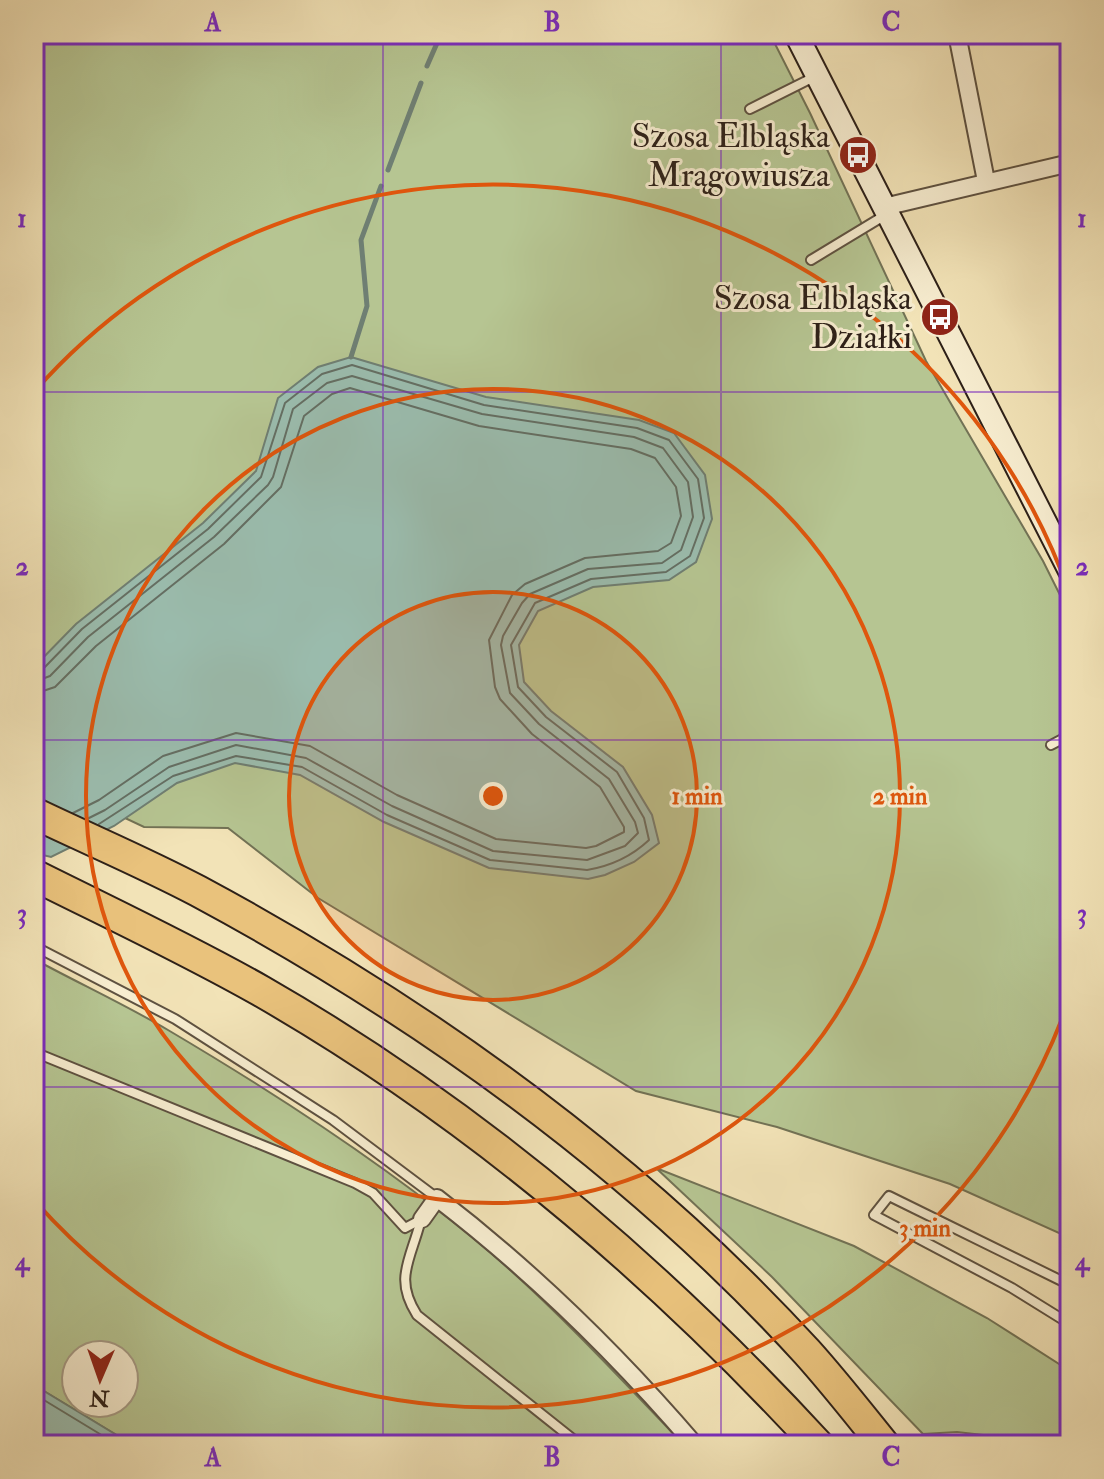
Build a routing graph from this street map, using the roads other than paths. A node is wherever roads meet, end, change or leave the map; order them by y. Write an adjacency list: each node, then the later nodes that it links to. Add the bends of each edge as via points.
1 (796, 34): 5 (main road)
2 (841, 34): 3 (lane, via 848,39)
3 (861, 34)
4 (957, 34): 8 (street)
5 (817, 76): 6 (lane); 9 (main road)
6 (750, 109)
7 (1070, 163): 8 (street)
8 (986, 181): 9 (street)
9 (886, 210): 10 (lane); 11 (main road)
10 (811, 260)
11 (1070, 571)
12 (1070, 735): 13 (lane)
13 (1051, 745)
14 (34, 813): 25 (highway, via 285,940 393,1005 492,1074 604,1160 746,1289)
15 (34, 875): 24 (highway, via 260,991 462,1123 650,1276)
16 (34, 946): 18 (lane, via 187,1026 333,1120)
17 (34, 1052): 19 (lane, via 355,1183 373,1193 405,1228)
18 (437, 1198): 19 (street); 23 (street, via 536,1279 646,1388)
19 (421, 1221): 22 (lane, via 403,1279 417,1315)
20 (1070, 1285): 21 (lane, via 889,1196 874,1215)
21 (1070, 1324)
22 (579, 1444)
23 (695, 1445)
24 (818, 1445)
25 (884, 1445)

